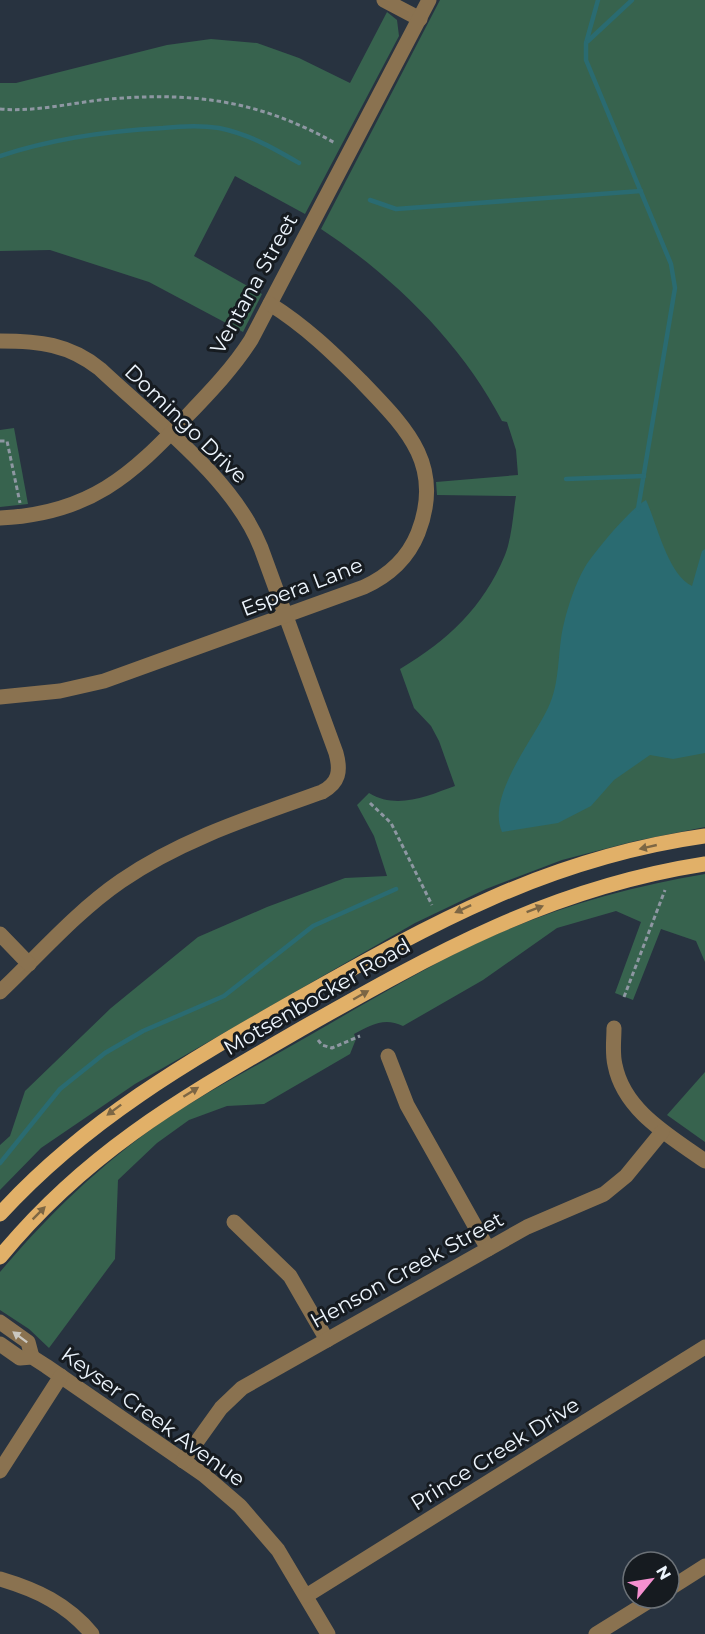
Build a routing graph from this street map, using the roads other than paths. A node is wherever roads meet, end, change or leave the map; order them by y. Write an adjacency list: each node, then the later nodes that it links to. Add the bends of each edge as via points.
1 (384, 0): 3 (street)
2 (429, 0): 3 (street, Ventana Street)
3 (420, 19): 4 (street, Ventana Street)
4 (270, 304): 6 (street, Ventana Street, via 237,361); 8 (street, Espera Lane, via 317,337 398,419 421,458 426,488 416,537 390,572 364,587)
5 (0, 341): 6 (street, Domingo Drive, via 45,343 80,354)
6 (170, 435): 7 (street, Ventana Street, via 134,470 94,495 52,510); 8 (street, Domingo Drive, via 215,476 243,511)
7 (0, 518)
8 (286, 616): 9 (street, Espera Lane, via 104,681 60,691); 13 (street, Domingo Drive, via 344,781 213,831 147,864 100,897)
9 (0, 697)
10 (705, 836): 19 (main road, Motsenbocker Road, one-way to 19, via 633,850 553,873 491,896 410,936 141,1091 64,1150)
11 (705, 864): 22 (main road, Motsenbocker Road, one-way to 11, via 61,1192 140,1126 198,1088 406,969 552,903 639,877)
12 (0, 934): 13 (street)
13 (29, 964): 14 (street)
14 (0, 992)
15 (614, 1028): 17 (street, via 618,1076 637,1107)
16 (388, 1056): 21 (street, via 407,1105)
17 (662, 1132): 18 (street); 21 (street, Henson Creek Street, via 608,1192 531,1225)
18 (705, 1161)
19 (0, 1214)
20 (234, 1222): 24 (street, via 290,1276)
21 (488, 1249): 24 (street, Henson Creek Street)
22 (0, 1257)
23 (0, 1322): 27 (street, Keyser Creek Avenue, one-way to 23, via 28,1342)
24 (327, 1340): 29 (street, Henson Creek Street, via 235,1393)
25 (0, 1344): 27 (street, Keyser Creek Avenue, via 20,1358)
26 (705, 1347): 34 (street, Prince Creek Drive)
27 (32, 1357): 28 (street, Keyser Creek Avenue)
28 (61, 1376): 29 (street, Keyser Creek Avenue); 30 (street)
29 (183, 1461): 34 (street, Keyser Creek Avenue, via 218,1486 253,1520 278,1550)
30 (0, 1471)
31 (705, 1566): 33 (street)
32 (0, 1579): 36 (street, via 55,1601)
33 (681, 1581)
34 (306, 1596): 37 (street, Keyser Creek Avenue)
35 (635, 1610): 38 (street)
36 (92, 1634)
37 (328, 1634)
38 (596, 1634)

